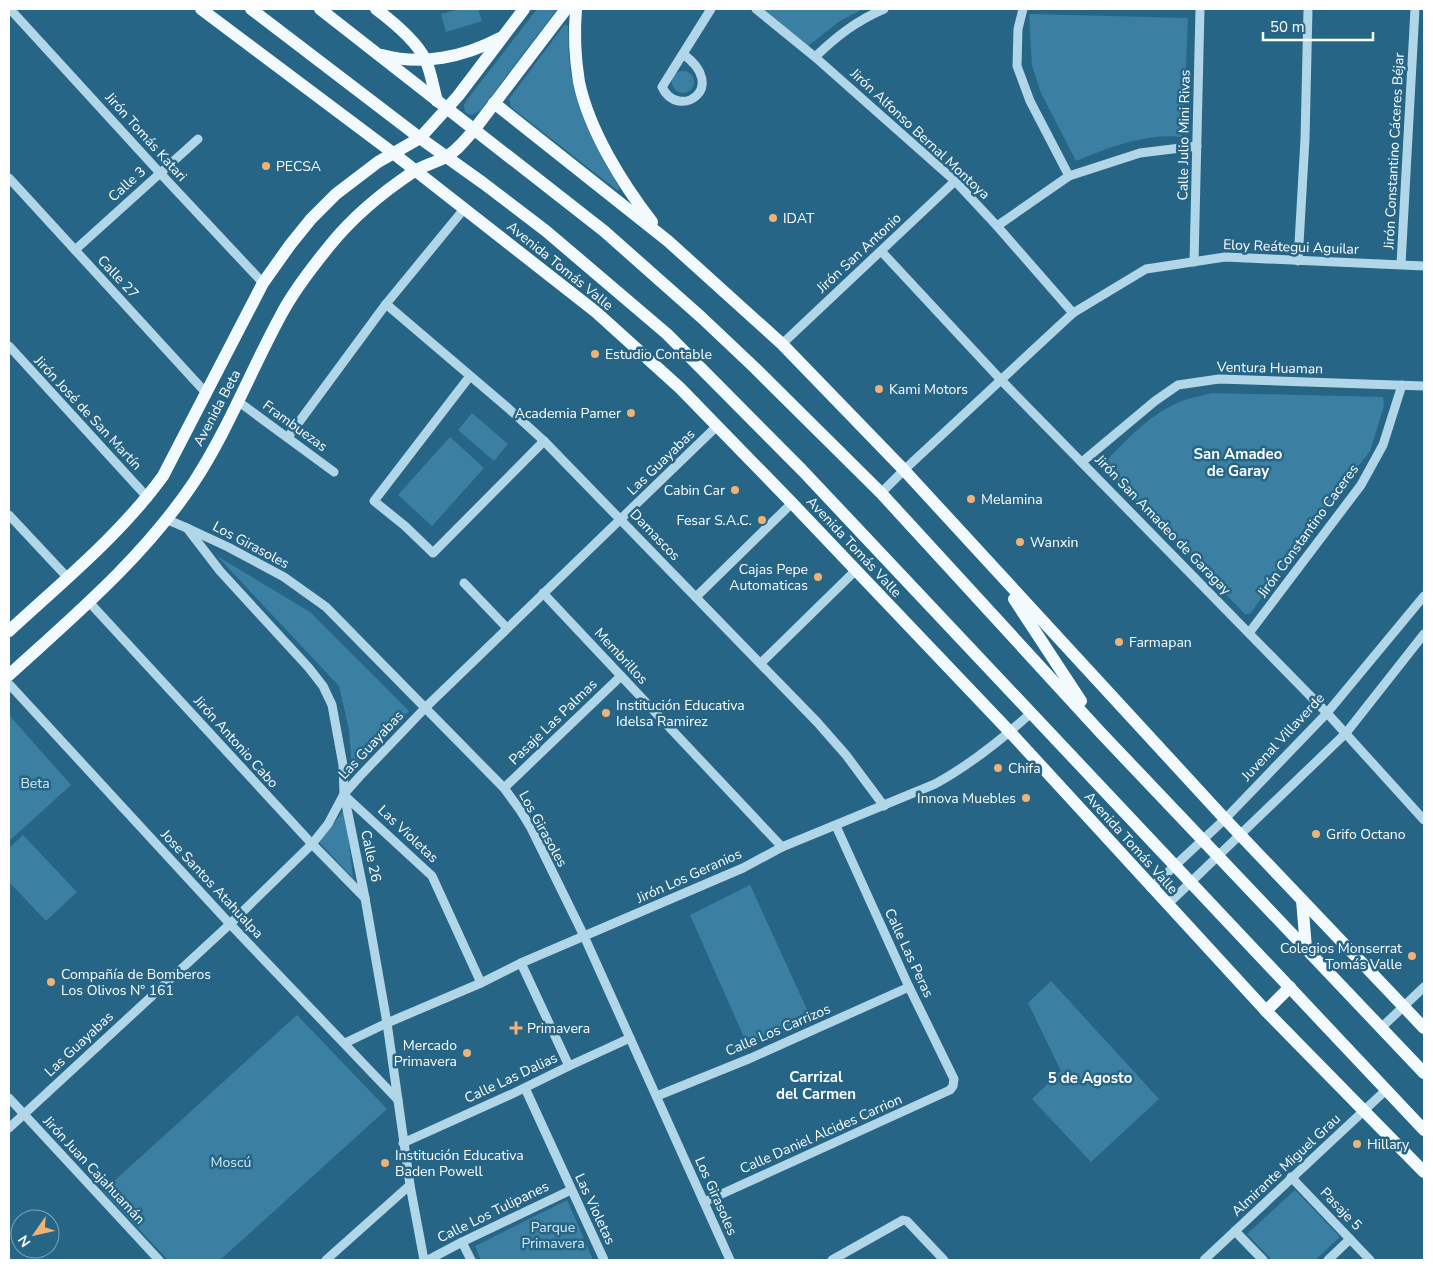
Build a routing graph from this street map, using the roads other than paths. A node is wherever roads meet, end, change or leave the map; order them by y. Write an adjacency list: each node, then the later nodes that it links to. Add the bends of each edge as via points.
1 (10, 9): 30 (street, Jirón Tomás Katari)
2 (201, 9): 27 (main road, Avenida Tomás Valle)
3 (251, 9): 24 (main road, Avenida Tomás Valle)
4 (320, 9): 17 (main road)
5 (376, 9): 20 (main road, via 390,19)
6 (524, 9): 16 (main road, Avenida Beta)
7 (566, 9): 21 (main road, Avenida Beta)
8 (576, 9): 36 (main road, via 574,33 579,81 604,150 641,208)
9 (711, 9): 18 (street)
10 (756, 9): 19 (street, Jirón Alfonso Bernal Montoya)
11 (884, 9): 19 (street, via 841,33)
12 (1023, 9): 31 (street, via 1018,29 1017,66 1030,101)
13 (1200, 9): 26 (street, Calle Julio Mini Rivas)
14 (1308, 9): 39 (street)
15 (1415, 9): 41 (street, Jirón Constantino Cáceres Béjar)
16 (502, 37): 20 (main road, via 465,53); 22 (main road, Avenida Beta)
17 (378, 53): 20 (main road, via 406,60); 22 (main road)
18 (683, 54): 18 (street, via 662,87 665,94 684,102 695,98 703,80 694,62)
19 (815, 57): 33 (street, Jirón Alfonso Bernal Montoya)
20 (426, 60): 22 (main road)
21 (494, 103): 23 (main road, Avenida Beta); 36 (main road)
22 (442, 105): 23 (main road); 24 (main road, Avenida Beta)
23 (474, 130): 28 (main road, Avenida Beta); 60 (main road, via 644,265 755,368)
24 (420, 138): 27 (main road, Avenida Beta); 28 (main road, Avenida Tomás Valle)
25 (198, 140): 30 (street, Calle 3)
26 (1197, 146): 31 (street, via 1140,153); 40 (street, Calle Julio Mini Rivas)
27 (393, 153): 29 (main road, Avenida Tomás Valle); 43 (main road, Avenida Beta, via 336,194 311,219)
28 (446, 157): 29 (main road, Avenida Beta); 84 (main road, Avenida Tomás Valle, via 546,232 666,334 802,470)
29 (415, 171): 34 (main road, Avenida Tomás Valle); 53 (main road, Avenida Beta, via 374,202 331,243 281,314)
30 (160, 174): 37 (street, Calle 3); 43 (street, Jirón Tomás Katari)
31 (1069, 176): 35 (street)
32 (9, 178): 37 (street, Calle 27)
33 (955, 181): 35 (street, Jirón Alfonso Bernal Montoya); 38 (street, Jirón San Antonio)
34 (464, 209): 44 (street); 54 (main road, Avenida Tomás Valle, via 596,312 680,388)
35 (997, 226): 45 (street, Jirón Alfonso Bernal Montoya)
36 (668, 241): 46 (main road)
37 (75, 250): 52 (street, Calle 27)
38 (881, 251): 46 (street, Jirón San Antonio); 49 (street, Jirón San Amadeo de Garagay)
39 (1298, 261): 40 (street, Eloy Reátegui Aguilar, via 1225,257); 41 (street, Eloy Reátegui Aguilar)
40 (1194, 262): 45 (street, Eloy Reátegui Aguilar, via 1146,269)
41 (1401, 264): 42 (street, Eloy Reátegui Aguilar)
42 (1424, 266)
43 (263, 283): 52 (main road, Avenida Beta)
44 (386, 304): 48 (street, Damascos); 55 (street)
45 (1074, 313): 49 (street, Eloy Reátegui Aguilar)
46 (782, 344): 58 (main road)
47 (9, 346): 61 (street, Jirón José de San Martín)
48 (470, 376): 56 (street, Damascos); 56 (street, via 374,502 433,553)
49 (1001, 380): 57 (street, Jirón San Amadeo de Garagay); 58 (street, Eloy Reátegui Aguilar)
50 (1402, 386): 51 (street, Ventura Huaman); 57 (street, Ventura Huaman, via 1219,379 1178,385); 77 (street, Jirón Constantino Caceres, via 1384,445 1361,485)
51 (1424, 386)
52 (207, 394): 61 (main road, Avenida Beta)
53 (239, 402): 55 (street, Frambuezas); 64 (main road, Avenida Beta, via 195,481)
54 (716, 427): 62 (main road, Avenida Tomás Valle); 65 (street, Las Guayabas)
55 (288, 437): 59 (street, Frambuezas)
56 (544, 441): 65 (street, Damascos)
57 (1082, 462): 77 (street, Jirón San Amadeo de Garagay)
58 (904, 470): 60 (street, Eloy Reátegui Aguilar); 67 (main road)
59 (334, 472)
60 (881, 493): 87 (main road)
61 (148, 498): 69 (main road, Avenida Beta)
62 (792, 503): 68 (main road, Avenida Tomás Valle); 73 (street)
63 (9, 515): 69 (street)
64 (168, 520): 66 (street, Calle 26); 74 (main road, Avenida Beta)
65 (621, 520): 71 (street, Las Guayabas); 73 (street, Damascos)
66 (187, 528): 83 (street, Los Girasoles, via 236,551 307,592 344,624); 90 (street, Calle 26, via 220,571 323,686 338,730)
67 (993, 567): 87 (main road); 92 (main road)
68 (856, 570): 79 (street); 86 (main road, Avenida Tomás Valle)
69 (67, 577): 76 (main road, Avenida Beta)
70 (464, 583): 75 (street)
71 (543, 593): 75 (street, Las Guayabas); 81 (street, Membrillos)
72 (1424, 596): 85 (street, Juvenal Villaverde)
73 (696, 597): 79 (street, Damascos)
74 (89, 602): 80 (main road, Avenida Beta); 97 (street, Jirón Antonio Cabo)
75 (507, 628): 83 (street, Las Guayabas)
76 (9, 631)
77 (1250, 633): 85 (street, Jirón San Amadeo de Garagay)
78 (1424, 634): 88 (street)
79 (761, 663): 91 (street, Damascos, via 846,755)
80 (9, 675)
81 (620, 676): 89 (street, Pasaje Las Palmas); 98 (street, Membrillos)
82 (9, 684): 106 (street, Jose Santos Atahualpa)
83 (426, 707): 89 (street, Los Girasoles); 90 (street, Las Guayabas)
84 (1031, 713): 86 (street, Jirón Los Geranios); 100 (main road, Avenida Tomás Valle)
85 (1326, 714): 88 (street, Jirón San Amadeo de Garagay); 92 (street, Juvenal Villaverde)
86 (1010, 732): 91 (street, Jirón Los Geranios, via 958,772); 102 (main road, Avenida Tomás Valle)
87 (1102, 733): 96 (main road)
88 (1346, 734): 93 (street, Jirón San Amadeo de Garagay); 95 (street)
89 (504, 788): 107 (street, Los Girasoles, via 531,828)
90 (344, 794): 97 (street, Las Guayabas, via 328,824); 103 (street, Calle 26); 110 (street, Las Violetas, via 432,876)
91 (884, 806): 94 (street, Jirón Los Geranios)
92 (1224, 819): 95 (main road); 96 (street, Juvenal Villaverde)
93 (1424, 820)
94 (836, 826): 98 (street, Jirón Los Geranios); 111 (street, Calle Las Peras)
95 (1240, 835): 99 (street); 104 (main road)
96 (1202, 840): 99 (main road); 100 (street, Juvenal Villaverde)
97 (312, 844): 103 (street, Jirón Antonio Cabo); 106 (street, Las Guayabas)
98 (782, 848): 107 (street, Jirón Los Geranios)
99 (1219, 856): 101 (street); 108 (main road)
100 (1175, 866): 101 (main road, Avenida Tomás Valle); 102 (street, Juvenal Villaverde)
101 (1191, 882): 105 (street); 112 (main road, Avenida Tomás Valle)
102 (1151, 888): 105 (main road, Avenida Tomás Valle)
103 (366, 898): 116 (street, Calle 26)
104 (1302, 900): 108 (main road); 114 (main road)
105 (1167, 905): 115 (main road, Avenida Tomás Valle)
106 (230, 924): 120 (street, Jose Santos Atahualpa); 130 (street, Las Guayabas)
107 (584, 936): 109 (street, Jirón Los Geranios); 119 (street, Los Girasoles)
108 (1306, 948): 117 (main road)
109 (521, 963): 110 (street, Jirón Los Geranios); 121 (street)
110 (481, 983): 116 (street, Jirón Los Geranios)
111 (909, 987): 124 (street, Calle Las Peras, via 954,1079); 126 (street, Calle Los Carrizos)
112 (1290, 987): 115 (main road); 125 (main road, Avenida Tomás Valle)
113 (1424, 987): 114 (street)
114 (1404, 1006): 117 (street); 118 (main road)
115 (1266, 1011): 129 (main road, Avenida Tomás Valle)
116 (387, 1023): 120 (street, Jirón Los Geranios); 128 (street, Calle 26)
117 (1382, 1027): 122 (main road)
118 (1424, 1028)
119 (630, 1038): 121 (street, Calle Las Dalias); 126 (street, Los Girasoles)
120 (345, 1043): 128 (street, Jose Santos Atahualpa)
121 (569, 1066): 123 (street, Calle Las Dalias)
122 (1424, 1073)
123 (526, 1088): 133 (street, Calle Las Dalias); 137 (street, Las Violetas)
124 (950, 1090): 138 (street, Calle Daniel Alcides Carrion)
125 (1386, 1090): 129 (street, Almirante Miguel Grau); 132 (main road, Avenida Tomás Valle)
126 (657, 1096): 138 (street, Los Girasoles)
127 (9, 1098): 130 (street, Jirón Juan Cajahuamán)
128 (398, 1100): 133 (street, Calle 26)
129 (1365, 1110): 134 (main road, Avenida Tomás Valle); 135 (street, Almirante Miguel Grau)
130 (24, 1114): 131 (street, Las Guayabas); 142 (street, Jirón Juan Cajahuamán)
131 (9, 1128)
132 (1424, 1130)
133 (403, 1142): 136 (street, Calle 26)
134 (1424, 1172)
135 (1292, 1178): 139 (street, Almirante Miguel Grau); 140 (street, Pasaje 5)
136 (410, 1185): 143 (street); 144 (street, Calle 26)
137 (571, 1190): 141 (street, Calle Los Tulipanes); 146 (street, Las Violetas)
138 (704, 1202): 147 (street, Los Girasoles)
139 (1235, 1231): 150 (street, Almirante Miguel Grau); 151 (street)
140 (1350, 1239): 152 (street); 153 (street, Pasaje 5)
141 (462, 1242): 144 (street, Calle Los Tulipanes); 145 (street)
142 (159, 1260)
143 (326, 1260)
144 (426, 1260)
145 (471, 1260)
146 (604, 1260)
147 (730, 1260)
148 (832, 1260): 149 (street, via 903,1220 908,1221)
149 (944, 1260)
150 (1204, 1260)
151 (1263, 1260)
152 (1328, 1260)
153 (1370, 1260)

